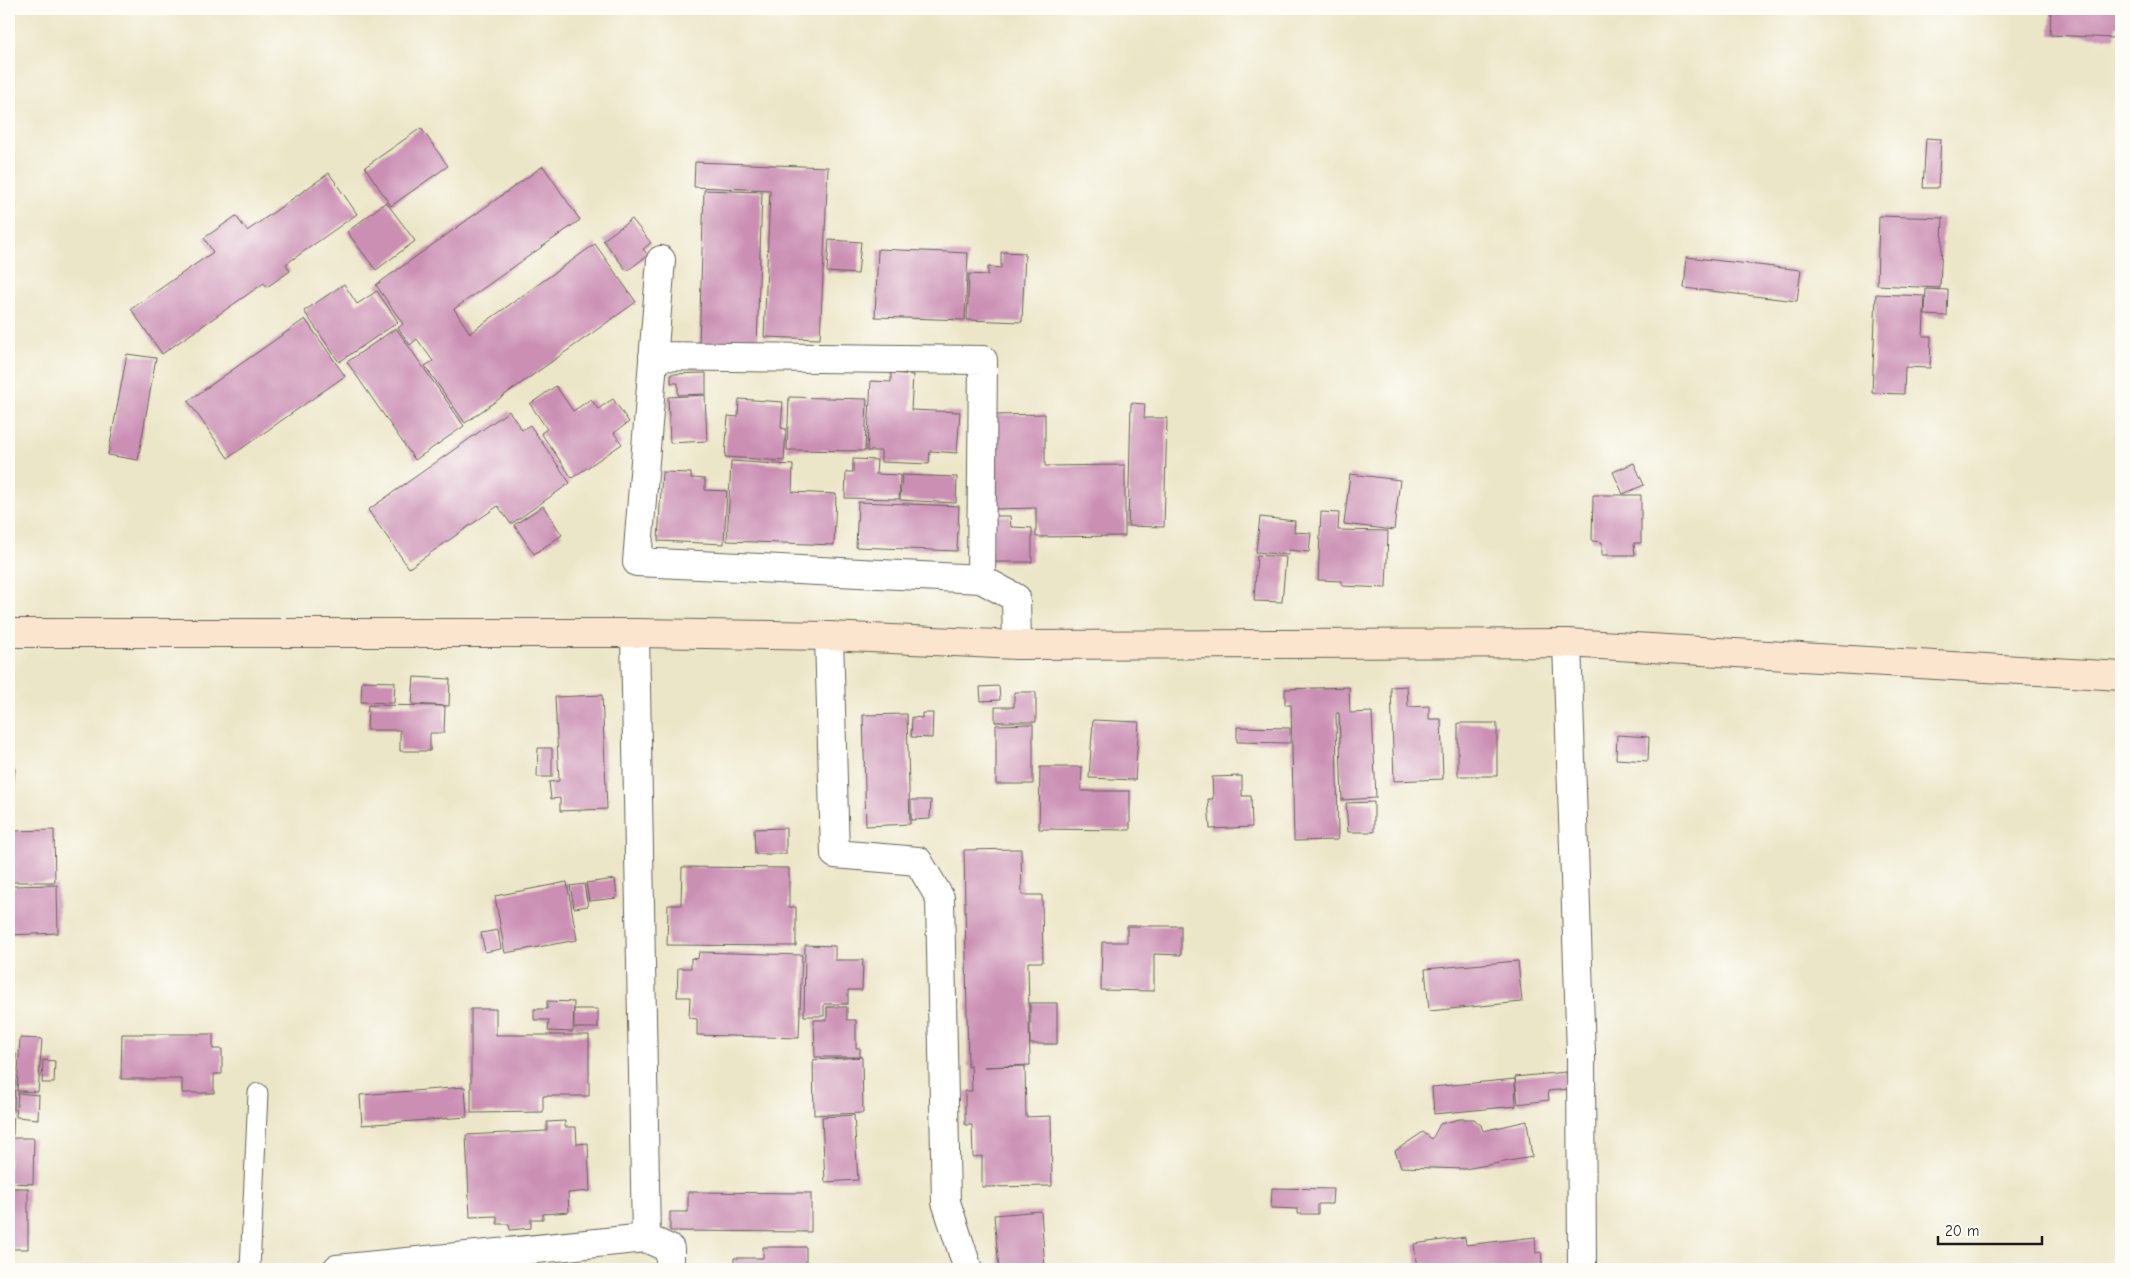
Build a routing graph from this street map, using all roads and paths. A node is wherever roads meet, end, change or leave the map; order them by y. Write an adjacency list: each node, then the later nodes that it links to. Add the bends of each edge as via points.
1 (661, 260): 2 (street)
2 (653, 356): 3 (street, via 983,360); 3 (street, via 637,562)
3 (981, 579): 8 (street, via 1016,598)
4 (9, 633): 5 (street)
5 (635, 633): 6 (street); 11 (street)
6 (829, 636): 8 (street); 15 (street, via 835,854 918,861 940,898 946,1202)
7 (1567, 642): 8 (street); 9 (street); 16 (street, via 1580,1054)
8 (1017, 646)
9 (2121, 676)
10 (258, 1093): 12 (lane)
11 (646, 1238): 13 (street); 14 (street, via 670,1249)
12 (250, 1269)
13 (337, 1269)
14 (670, 1269)
15 (968, 1269)
16 (1582, 1269)

